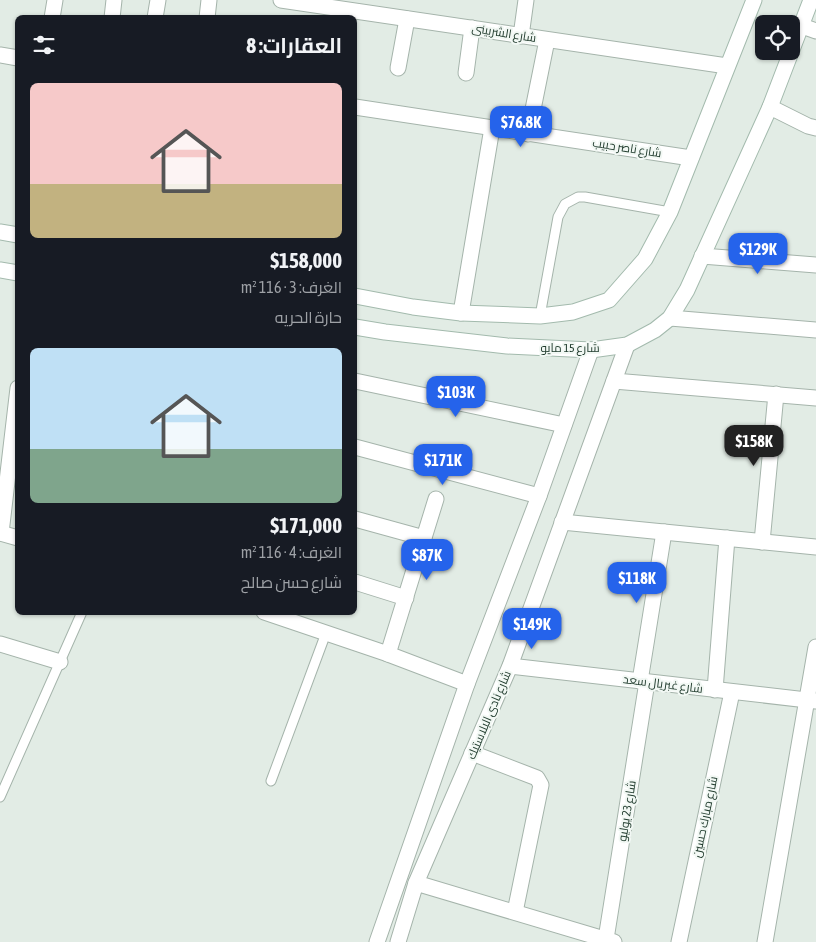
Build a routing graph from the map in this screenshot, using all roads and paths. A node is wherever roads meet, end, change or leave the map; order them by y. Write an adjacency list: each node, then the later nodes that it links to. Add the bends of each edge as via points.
1 (55, 0): 10 (street)
2 (114, 0): 11 (street)
3 (158, 0): 12 (street)
4 (209, 0): 13 (street)
5 (281, 0): 9 (street, شارع الشربينى)
6 (526, 0): 17 (street)
7 (754, 0): 21 (street)
8 (811, 0): 16 (street, شارع 15 مايو)
9 (342, 13): 14 (street, شارع الشربينى)
10 (52, 15)
11 (112, 15)
12 (156, 15)
13 (207, 15)
14 (406, 19): 15 (street, شارع الشربينى); 22 (street)
15 (472, 28): 17 (street, شارع الشربينى); 23 (street)
16 (809, 28): 25 (street, شارع 15 مايو)
17 (521, 36): 18 (street, شارع الشربينى)
18 (547, 40): 21 (street, شارع الشربينى); 28 (street)
19 (0, 55): 20 (street)
20 (15, 58)
21 (727, 66): 29 (street)
22 (398, 68)
23 (466, 73)
24 (357, 107): 26 (street, شارع ناصر حبيب)
25 (770, 107): 27 (street); 33 (street, شارع 15 مايو)
26 (492, 128): 28 (street, شارع ناصر حبيب); 38 (street)
27 (816, 128)
28 (528, 134): 29 (street, شارع ناصر حبيب)
29 (691, 158): 30 (street)
30 (670, 212): 39 (street, via 645,260 609,300 573,312); 39 (lane, via 585,197 565,204 558,217)
31 (0, 232): 32 (street)
32 (15, 234)
33 (702, 256): 34 (street); 40 (street, شارع 15 مايو)
34 (816, 265)
35 (0, 270): 36 (street)
36 (15, 272)
37 (357, 296): 38 (street)
38 (461, 313): 39 (street)
39 (540, 316)
40 (670, 318): 42 (street); 43 (street, شارع 15 مايو)
41 (357, 327): 44 (street, شارع 15 مايو, via 507,346)
42 (816, 330)
43 (627, 345): 44 (street, شارع 15 مايو); 46 (street, شارع نادى البلاستيك)
44 (591, 350): 50 (street)
45 (357, 381): 50 (street)
46 (614, 381): 47 (street); 55 (street, شارع نادى البلاستيك)
47 (776, 394): 48 (street); 61 (street)
48 (816, 398)
49 (15, 412): 57 (street)
50 (564, 425): 52 (street)
51 (357, 448): 52 (street)
52 (539, 496): 74 (street)
53 (436, 499): 59 (street)
54 (357, 520): 59 (street)
55 (562, 522): 56 (street); 72 (street, شارع نادى البلاستيك)
56 (664, 532): 60 (street); 73 (street, شارع 23 يوليو)
57 (0, 533): 58 (street)
58 (15, 537)
59 (424, 538): 64 (street)
60 (727, 538): 61 (street); 75 (street)
61 (762, 542): 62 (street)
62 (816, 547)
63 (357, 583): 64 (street)
64 (406, 598): 70 (street)
65 (81, 615): 71 (lane)
66 (273, 615): 67 (street)
67 (326, 633): 70 (street); 79 (lane)
68 (0, 644): 71 (street)
69 (816, 647): 77 (street)
70 (388, 654): 74 (street)
71 (60, 662): 80 (lane)
72 (510, 666): 73 (street, شارع غبريال سعد); 78 (street, شارع نادى البلاستيك)
73 (644, 682): 75 (street, شارع غبريال سعد); 83 (street, شارع 23 يوليو)
74 (467, 684): 84 (street)
75 (715, 690): 76 (street, شارع غبريال سعد)
76 (732, 692): 77 (street, شارع غبريال سعد); 86 (street, شارع مبارك حسين)
77 (812, 701): 87 (street)
78 (472, 753): 81 (street, شارع نادى البلاستيك); 82 (street, via 538,778 541,785)
79 (271, 781)
80 (0, 797)
81 (416, 883): 82 (street); 85 (street, شارع نادى البلاستيك)
82 (515, 912): 83 (street)
83 (611, 941)
84 (377, 942)
85 (398, 942)
86 (679, 942)
87 (765, 942)

